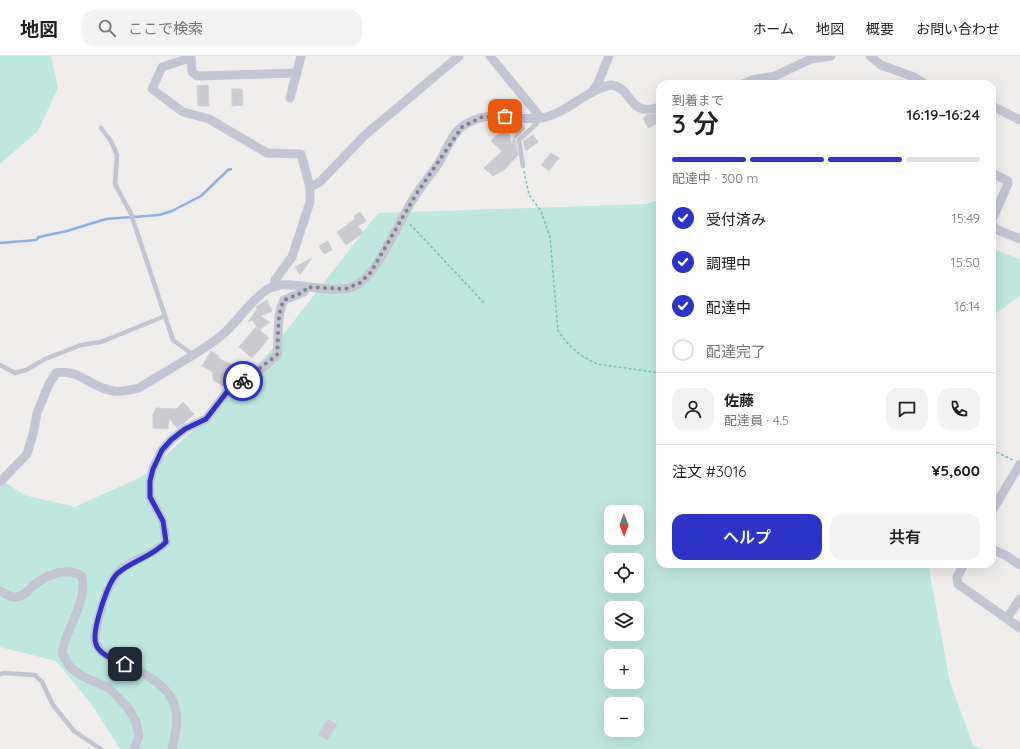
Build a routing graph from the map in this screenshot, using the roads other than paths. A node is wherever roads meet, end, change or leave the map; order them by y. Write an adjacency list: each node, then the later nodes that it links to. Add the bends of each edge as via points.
1 (302, 56): 8 (street)
2 (459, 56): 20 (street, via 365,135 320,182)
3 (490, 56): 15 (street)
4 (609, 56): 11 (street)
5 (831, 56): 9 (street, via 811,59 775,76)
6 (870, 56): 10 (street, via 881,65)
7 (190, 57): 8 (street, via 192,72 197,76); 20 (street, via 162,67 152,89 183,112 209,119 267,153 301,154)
8 (297, 73): 12 (street)
9 (752, 80)
10 (918, 80)
11 (592, 92): 13 (street, via 607,85 614,85 641,109); 15 (street, via 550,116)
12 (290, 98)
13 (656, 108)
14 (996, 108): 16 (street)
15 (540, 118): 18 (lane, via 519,140); 25 (street, via 482,117 462,127 403,217 371,272 360,283 345,289)
16 (1020, 120)
17 (101, 128): 26 (lane, via 117,155 115,184 131,214)
18 (523, 166)
19 (996, 175): 21 (street, via 1008,181 1008,184)
20 (310, 187): 24 (street, via 310,202 292,257 275,280)
21 (996, 211)
22 (996, 228): 23 (street)
23 (1020, 239)
24 (274, 287): 25 (street); 27 (street, via 268,289 247,308 220,336)
25 (307, 287): 43 (street, via 304,292 284,300 279,309 277,355 261,369 230,388 206,419 185,429 162,450 153,469 150,497 163,521 166,542 158,550 136,560 116,574 102,602 95,635 96,644 102,653 137,670 166,689 175,707 176,734)
26 (165, 316): 27 (lane, via 173,340); 28 (lane, via 101,342 81,345 45,359 26,370 15,373)
27 (192, 354): 30 (street, via 139,388 127,391 113,391 67,371 56,373 48,384 37,413 27,454)
28 (0, 365)
29 (1016, 462): 32 (street)
30 (3, 472): 31 (street)
31 (0, 482)
32 (996, 503)
33 (996, 551): 34 (street)
34 (1020, 565)
35 (962, 568): 38 (street, via 957,577 958,584)
36 (0, 591): 42 (street, via 16,598 23,596 34,585 63,571 74,571 82,576 84,586 81,600 62,653 70,666 82,676 109,688 128,708 136,722 139,736)
37 (1020, 599): 38 (street)
38 (1007, 618): 39 (street)
39 (1020, 628)
40 (0, 674): 41 (lane, via 35,675 42,682 52,705 74,731)
41 (102, 749)
42 (134, 749)
43 (172, 749)

